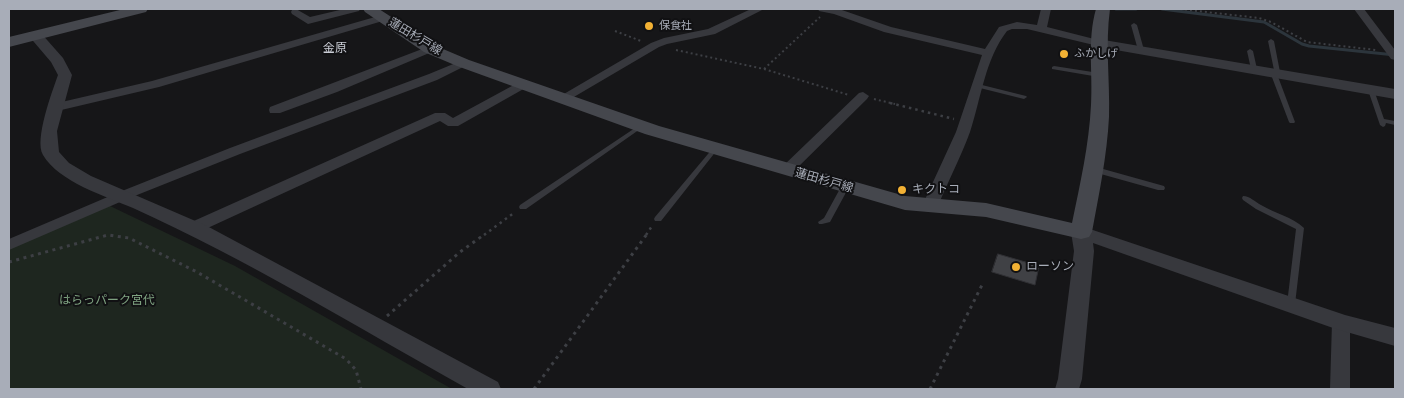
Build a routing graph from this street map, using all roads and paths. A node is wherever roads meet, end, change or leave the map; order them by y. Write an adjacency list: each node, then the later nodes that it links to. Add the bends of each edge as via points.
1 (141, 9): 15 (main road)
2 (355, 9): 10 (street, via 308,21)
3 (759, 9): 19 (street, via 711,32)
4 (823, 9): 5 (street)
5 (828, 9): 23 (street, via 888,30); 27 (path)
6 (1044, 9): 13 (street)
7 (1103, 9): 18 (main road)
8 (1180, 9): 24 (path, via 1263,19 1310,43)
9 (1359, 9): 24 (street)
10 (296, 12)
11 (376, 13): 20 (main road, 蓮田杉戸線); 38 (street, via 154,84)
12 (1134, 25): 21 (lane)
13 (1041, 29): 18 (street); 23 (street, via 1004,28)
14 (614, 31): 19 (path)
15 (35, 36): 17 (main road); 38 (street, via 66,75)
16 (1272, 41): 29 (lane)
17 (9, 42)
18 (1098, 43): 21 (street); 30 (main road)
19 (655, 45): 27 (path); 37 (street)
20 (430, 49): 25 (main road, 蓮田杉戸線); 39 (street)
21 (1141, 50): 28 (street)
22 (1250, 51): 28 (lane)
23 (989, 53): 32 (street)
24 (1393, 54)
25 (463, 63): 31 (main road, 蓮田杉戸線); 49 (street)
26 (1054, 68): 30 (lane)
27 (764, 69): 35 (path)
28 (1254, 69): 29 (street)
29 (1275, 72): 33 (street); 41 (lane)
30 (1099, 75): 45 (main road, via 1100,105)
31 (523, 84): 37 (main road, 蓮田杉戸線); 55 (street, via 453,123 440,116)
32 (978, 86): 36 (lane); 40 (street)
33 (1372, 90): 34 (street); 42 (lane, via 1383,123)
34 (1395, 94)
35 (862, 97): 40 (path); 46 (street)
36 (1024, 97)
37 (563, 98): 43 (main road, 蓮田杉戸線)
38 (57, 107): 49 (street, via 49,131 50,153 78,175)
39 (275, 110)
40 (966, 122): 51 (street)
41 (1292, 122)
42 (1395, 123)
43 (641, 126): 44 (main road, 蓮田杉戸線); 52 (lane)
44 (716, 149): 46 (main road, 蓮田杉戸線); 53 (lane)
45 (1094, 169): 48 (lane); 56 (main road)
46 (787, 170): 47 (main road, 蓮田杉戸線)
47 (846, 187): 51 (main road, 蓮田杉戸線, via 905,203); 54 (lane, via 827,220)
48 (1161, 188)
49 (122, 196): 55 (street); 57 (street)
50 (1246, 198): 60 (lane, via 1258,208 1300,228)
51 (930, 206): 56 (main road, 蓮田杉戸線, via 986,210)
52 (522, 207): 62 (path, via 460,252)
53 (658, 219): 66 (path)
54 (822, 222)
55 (193, 228): 62 (street)
56 (1082, 232): 60 (street); 68 (street, via 1084,252)
57 (9, 245)
58 (9, 262): 64 (path, via 108,235 129,238 206,277 346,359 356,370)
59 (982, 284): 67 (path)
60 (1291, 304): 61 (street)
61 (1341, 322): 63 (street); 69 (street)
62 (375, 327): 65 (street)
63 (1395, 337)
64 (361, 389)
65 (489, 389)
66 (534, 389)
67 (930, 389)
68 (1067, 389)
69 (1340, 389)

